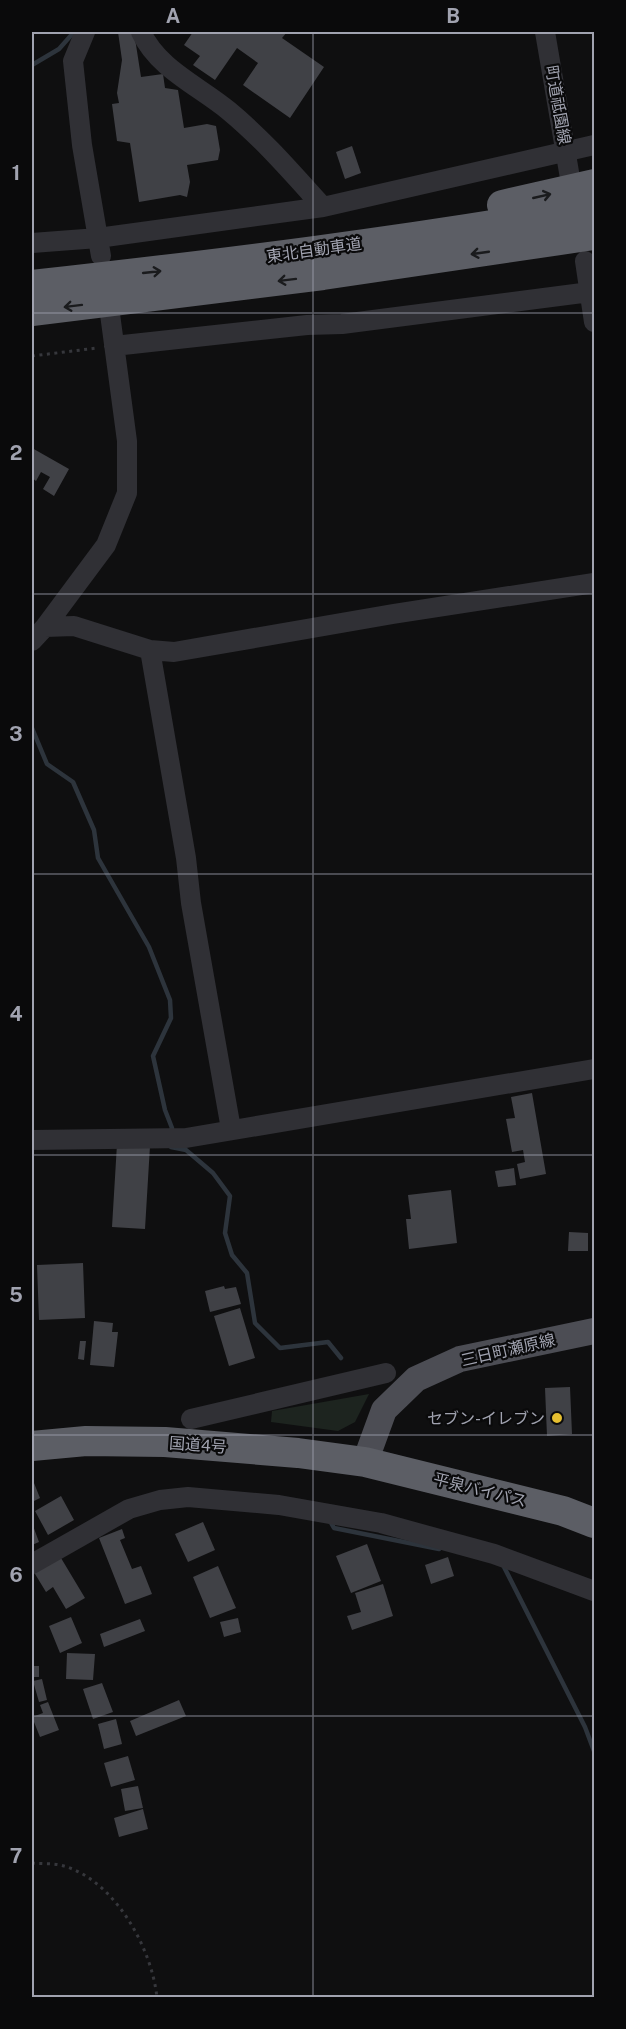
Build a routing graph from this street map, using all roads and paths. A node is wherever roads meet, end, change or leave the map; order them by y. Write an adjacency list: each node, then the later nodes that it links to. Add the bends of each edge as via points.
1 (85, 32): 11 (street, via 73,61)
2 (141, 32): 7 (street, via 164,63 230,111)
3 (545, 32): 5 (street, 町道祗園線)
4 (594, 145): 5 (street)
5 (566, 151): 6 (street, 町道祗園線); 7 (street)
6 (582, 181): 12 (highway, one-way to 6)
7 (323, 207): 11 (street)
8 (594, 208): 12 (highway, 東北自動車道)
9 (32, 243): 11 (street)
10 (591, 246): 14 (street); 15 (highway, 東北自動車道, one-way to 15, via 538,244 323,276)
11 (99, 247)
12 (322, 250): 13 (highway, 東北自動車道, one-way to 12)
13 (32, 285)
14 (590, 292): 17 (street); 18 (street, via 342,324)
15 (32, 311)
16 (110, 314): 18 (street)
17 (594, 322)
18 (114, 346): 19 (path); 21 (street, via 127,441 128,493 106,545)
19 (32, 356)
20 (594, 583): 22 (street, via 174,652)
21 (38, 634): 22 (street, via 74,626)
22 (150, 650): 24 (street)
23 (594, 1069): 24 (street)
24 (231, 1129): 25 (street, via 186,1138)
25 (32, 1140)
26 (594, 1331): 30 (main road, 三日町瀬原線, via 460,1359 417,1379 384,1410)
27 (386, 1373): 28 (street)
28 (191, 1419)
29 (32, 1446): 30 (highway, 国道4号, via 86,1441 165,1442)
30 (365, 1462): 31 (highway, 平泉バイパス, via 563,1511)
31 (594, 1523)
32 (32, 1564): 33 (street, via 129,1509 188,1497 279,1505 381,1523 494,1554)
33 (594, 1592)
34 (32, 1863): 35 (path, via 64,1866 94,1881 125,1914 148,1956)
35 (157, 1998)

